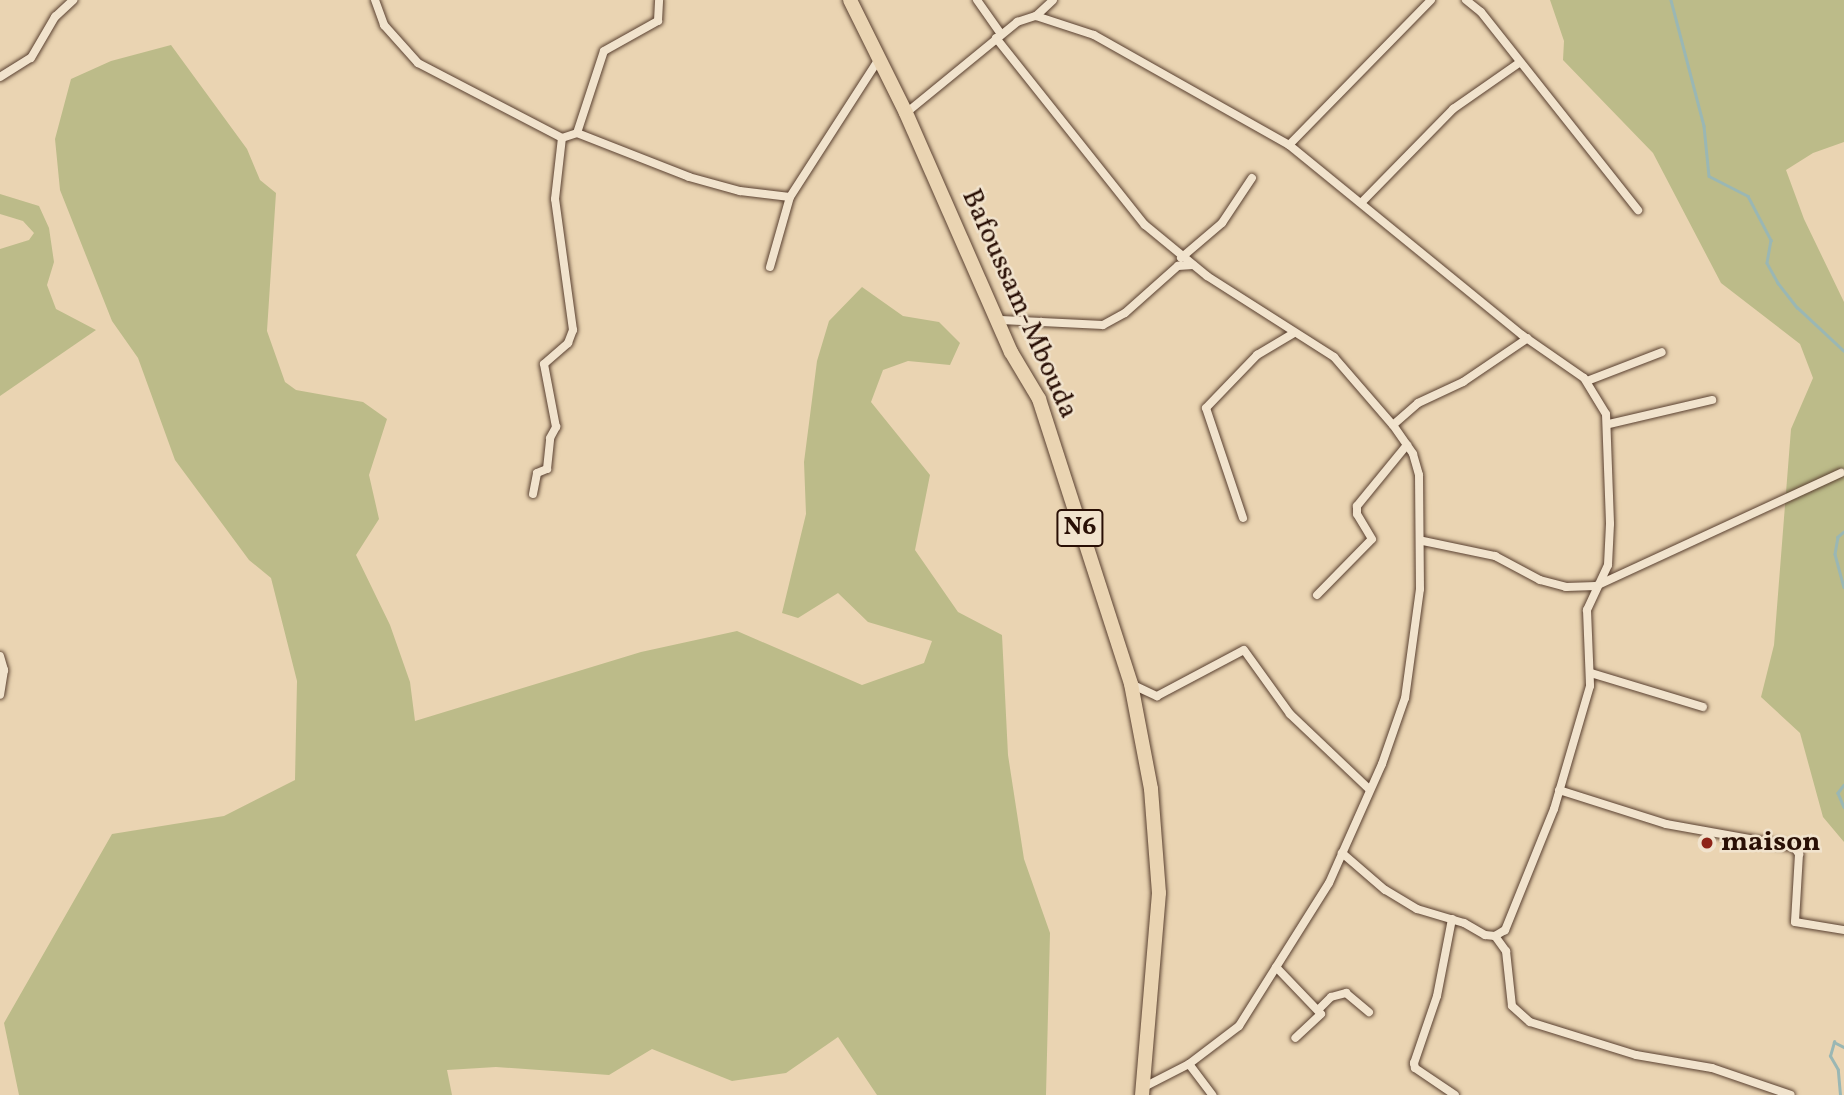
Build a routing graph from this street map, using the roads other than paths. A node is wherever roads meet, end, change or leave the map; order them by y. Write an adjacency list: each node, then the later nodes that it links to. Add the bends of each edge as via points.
1 (74, 0): 13 (street, via 55,17 31,58)
2 (376, 0): 16 (street, via 384,25 418,63)
3 (659, 0): 15 (street, via 657,21 604,51)
4 (850, 0): 11 (highway, Bafoussam-Mbouda / N6)
5 (977, 0): 10 (street)
6 (1053, 0): 9 (street)
7 (1431, 0): 17 (street)
8 (1466, 0): 12 (street)
9 (1036, 16): 10 (street, via 1017,22); 17 (street, via 1094,34)
10 (998, 36): 14 (street); 22 (street, via 1146,225)
11 (879, 59): 14 (highway, Bafoussam-Mbouda / N6); 19 (street)
12 (1519, 63): 20 (street, via 1452,109); 21 (street)
13 (0, 77)
14 (906, 113): 25 (highway, Bafoussam-Mbouda / N6)
15 (577, 133): 16 (street); 19 (street, via 689,177 740,191)
16 (562, 138): 35 (street, via 555,199 573,331 568,342 544,363 556,427 550,438 547,469 537,473)
17 (1289, 145): 20 (street)
18 (1252, 178): 22 (street, via 1222,223)
19 (790, 197): 24 (street)
20 (1361, 204): 27 (street)
21 (1638, 210)
22 (1181, 258): 23 (street)
23 (1193, 265): 25 (street, via 1178,267 1103,326); 26 (street)
24 (770, 267)
25 (1001, 320): 42 (highway, Bafoussam-Mbouda / N6, via 1011,352 1039,399)
26 (1294, 333): 32 (street, via 1334,357); 36 (street, via 1257,355 1206,408)
27 (1528, 338): 29 (street); 32 (street, via 1463,382 1418,403)
28 (1662, 352): 29 (street)
29 (1587, 381): 31 (street)
30 (1712, 400): 31 (street)
31 (1609, 424): 38 (street, via 1608,565)
32 (1393, 425): 33 (street)
33 (1407, 445): 37 (street, via 1419,475); 39 (street, via 1357,506 1372,539)
34 (1841, 473): 38 (street)
35 (533, 494)
36 (1243, 518)
37 (1423, 541): 38 (street, via 1495,556 1553,584); 45 (street, via 1405,698)
38 (1596, 586): 41 (street, via 1587,610)
39 (1317, 595)
40 (0, 656): 43 (street, via 4,670)
41 (1591, 673): 44 (street); 46 (street)
42 (1131, 684): 45 (street, via 1157,696 1244,650 1290,714); 56 (highway, Bafoussam-Mbouda / N6, via 1151,789 1159,893)
43 (0, 695)
44 (1703, 707)
45 (1368, 788): 47 (street)
46 (1559, 790): 49 (street, via 1666,824 1794,847 1799,854 1795,922); 50 (street, via 1505,930)
47 (1342, 853): 48 (street, via 1399,898); 51 (street, via 1329,883)
48 (1452, 919): 50 (street); 58 (street, via 1433,1009 1414,1063 1415,1069)
49 (1844, 930)
50 (1495, 936): 59 (street, via 1506,951 1512,1006 1530,1022 1636,1055 1713,1068)
51 (1276, 967): 52 (street); 55 (street, via 1239,1026)
52 (1319, 1009): 53 (street, via 1346,993); 54 (street, via 1319,1019)
53 (1369, 1012)
54 (1295, 1038)
55 (1189, 1064): 56 (street); 57 (street)
56 (1143, 1091)
57 (1212, 1095)
58 (1455, 1095)
59 (1791, 1095)

